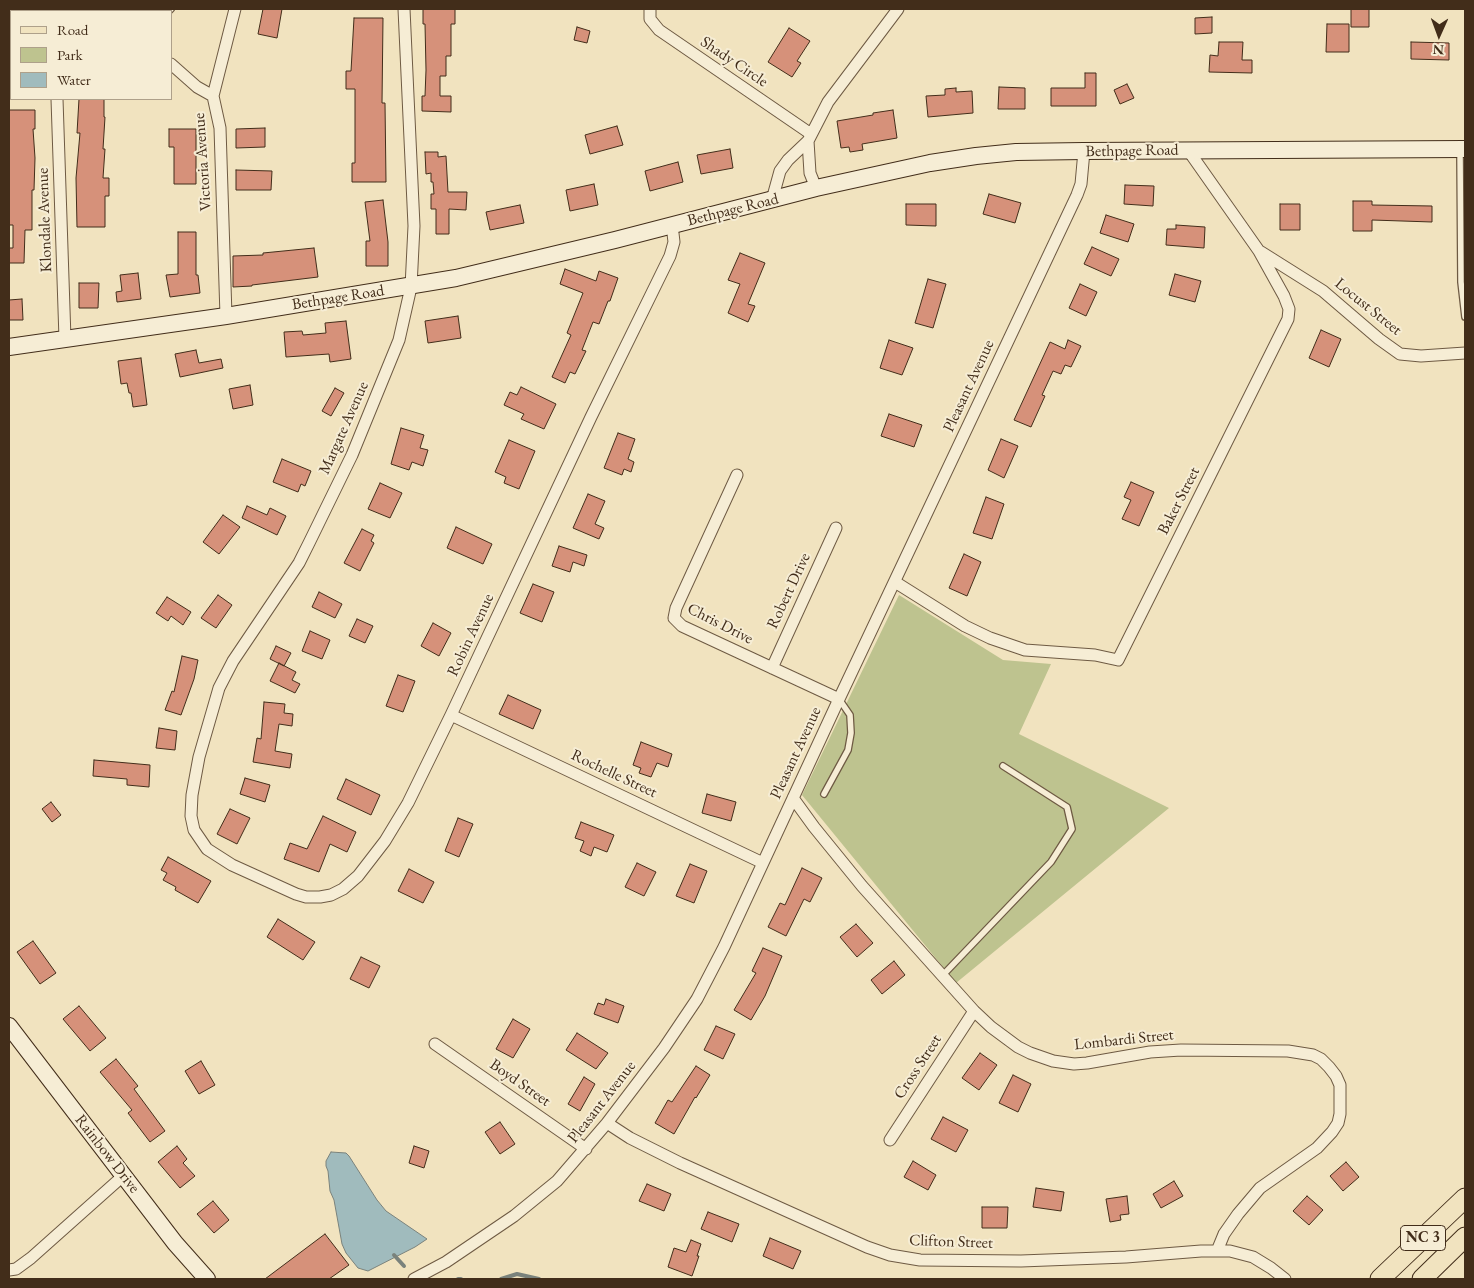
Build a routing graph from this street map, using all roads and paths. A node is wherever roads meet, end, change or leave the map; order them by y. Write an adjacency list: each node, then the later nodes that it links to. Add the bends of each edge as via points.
1 (235, 9): 6 (street, Victoria Avenue)
2 (404, 9): 16 (street, Margate Avenue, via 414,226)
3 (650, 9): 8 (street, Shady Circle, via 650,19 659,30)
4 (898, 9): 8 (street, via 837,89)
5 (172, 65): 6 (street, via 197,87)
6 (213, 96): 17 (street, Victoria Avenue, via 220,128)
7 (57, 100): 19 (street, Klondale Avenue)
8 (809, 137): 12 (street, via 810,173); 13 (street, via 780,171)
9 (1463, 149): 10 (street, Bethpage Road); 18 (lane, via 1461,282)
10 (1188, 150): 11 (street, Bethpage Road); 15 (street, Baker Street)
11 (1084, 151): 12 (street, Bethpage Road, via 976,156); 24 (street, Pleasant Avenue, via 1077,195)
12 (816, 188): 13 (street, Bethpage Road)
13 (772, 200): 14 (street, Bethpage Road)
14 (672, 225): 16 (street, Bethpage Road); 27 (street, Robin Avenue, via 674,242 670,256)
15 (1259, 252): 21 (street, Locust Street, via 1323,291 1400,354); 24 (street, Baker Street, via 1284,296 1289,309 1288,320 1118,660 1095,655 1025,650 990,638)
16 (412, 287): 17 (street, Bethpage Road); 31 (street, Margate Avenue, via 399,340 352,454 298,563 233,661 219,688 192,794)
17 (226, 316): 19 (street, Bethpage Road)
18 (1465, 317)
19 (65, 339): 20 (street, Bethpage Road)
20 (9, 347)
21 (1465, 353)
22 (737, 475): 25 (street, Chris Drive, via 674,618 682,626)
23 (836, 528): 25 (street, Robert Drive)
24 (895, 582): 26 (street, Pleasant Avenue)
25 (772, 668): 26 (street, Chris Drive)
26 (839, 700): 29 (lane, via 850,714 851,733 848,750); 30 (street, Pleasant Avenue)
27 (451, 714): 31 (street, Robin Avenue, via 408,803 385,840 358,876 331,895 306,897 232,865 207,849); 32 (street, Rochelle Street)
28 (1003, 766): 33 (lane, via 1067,807 1072,829 1051,862)
29 (824, 794)
30 (794, 798): 32 (street, Pleasant Avenue); 33 (street, Lombardi Street, via 862,886)
31 (194, 830)
32 (763, 863): 37 (street, Pleasant Avenue, via 697,999)
33 (942, 976): 34 (street, Lombardi Street)
34 (974, 1011): 38 (street, Cross Street); 43 (street, Lombardi Street, via 1018,1047 1053,1061 1087,1063 1180,1050 1288,1051 1321,1059 1340,1085 1338,1124 1316,1148 1260,1188 1224,1234)
35 (9, 1026): 40 (street, Rainbow Drive)
36 (435, 1044): 39 (street, Boyd Street)
37 (607, 1123): 39 (street, Pleasant Avenue); 43 (street, Clifton Street, via 680,1163 890,1255 920,1260 1021,1261)
38 (890, 1140)
39 (586, 1149): 46 (street, Pleasant Avenue, via 557,1181 514,1216 446,1262)
40 (123, 1176): 44 (street, via 31,1258); 45 (street, Rainbow Drive)
41 (1465, 1198): 48 (main road, NC 3)
42 (1465, 1237): 49 (main road, NC 3)
43 (1217, 1251): 47 (street, Clifton Street, via 1253,1257)
44 (9, 1270)
45 (207, 1279)
46 (414, 1279)
47 (1285, 1279)
48 (1380, 1279)
49 (1422, 1279)

